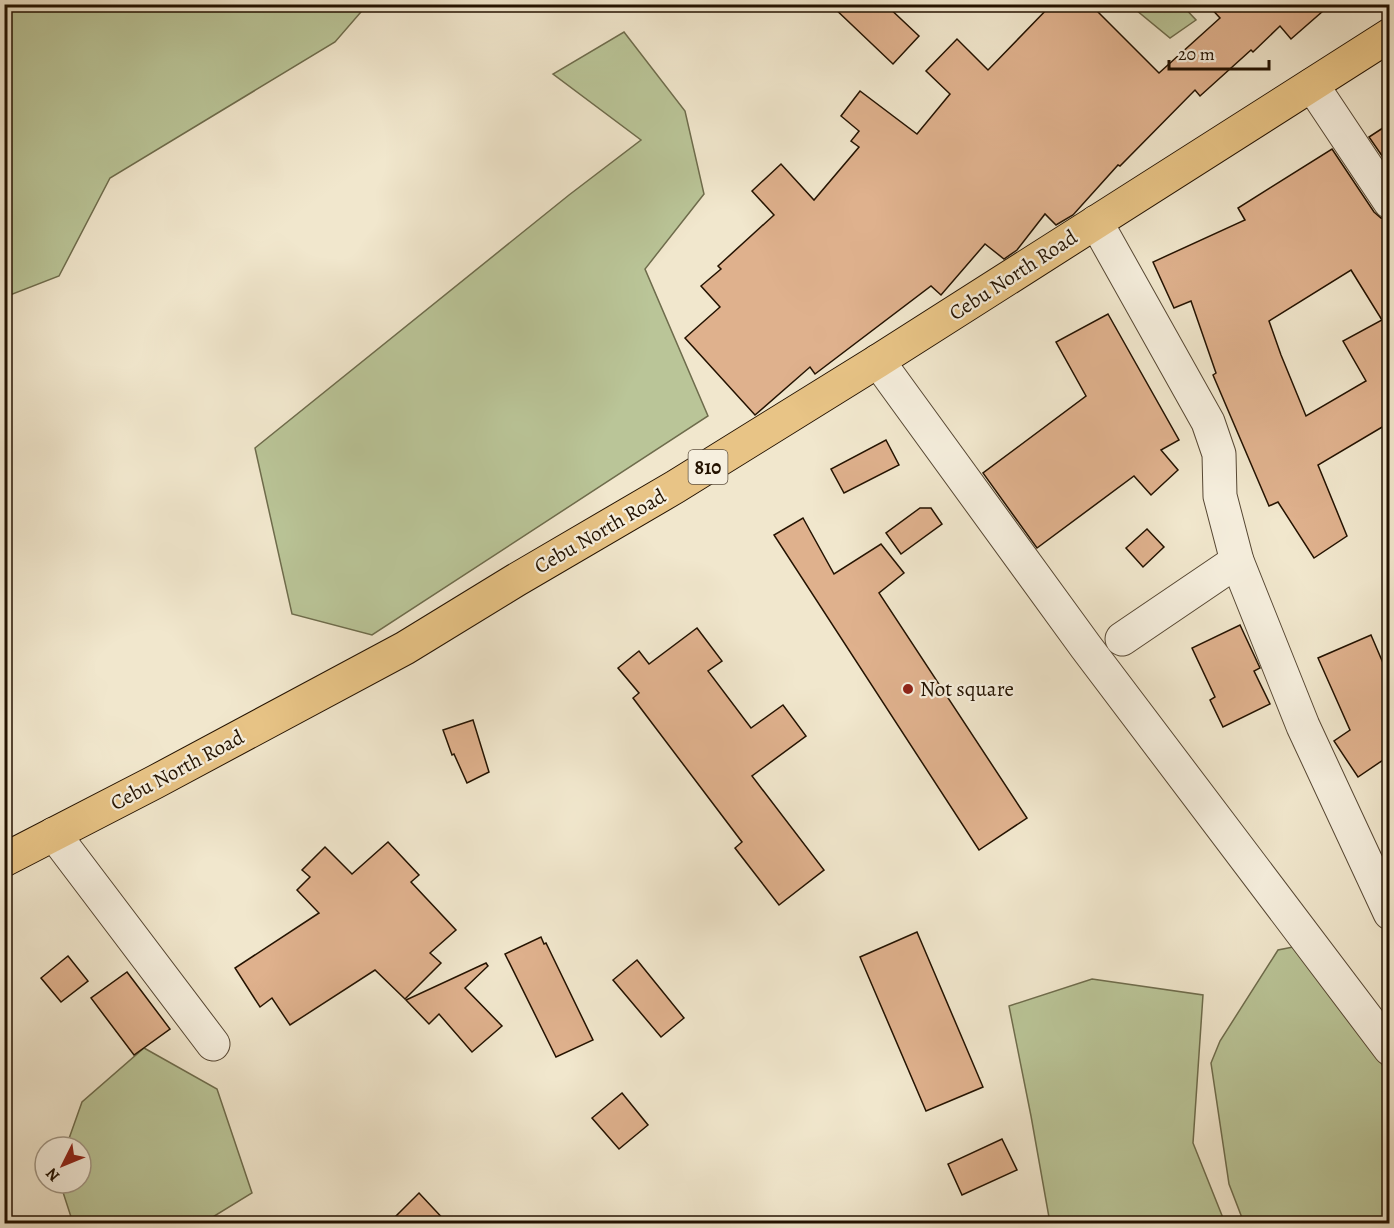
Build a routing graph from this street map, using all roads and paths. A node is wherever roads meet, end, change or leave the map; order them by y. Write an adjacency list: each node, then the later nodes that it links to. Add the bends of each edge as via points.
1 (1389, 35): 2 (highway, Cebu North Road / 810)
2 (1312, 85): 3 (street); 4 (highway, Cebu North Road / 810)
3 (1389, 202)
4 (1096, 222): 5 (highway, Cebu North Road / 810); 6 (street, via 1208,422 1219,454 1220,496)
5 (878, 361): 8 (highway, Cebu North Road / 810, via 405,648); 12 (street, via 1086,647)
6 (1237, 561): 7 (street); 10 (street, via 1303,726)
7 (1122, 639)
8 (54, 834): 9 (highway, Cebu North Road / 810); 11 (street)
9 (4, 860)
10 (1389, 913)
11 (213, 1044)
12 (1389, 1049)

